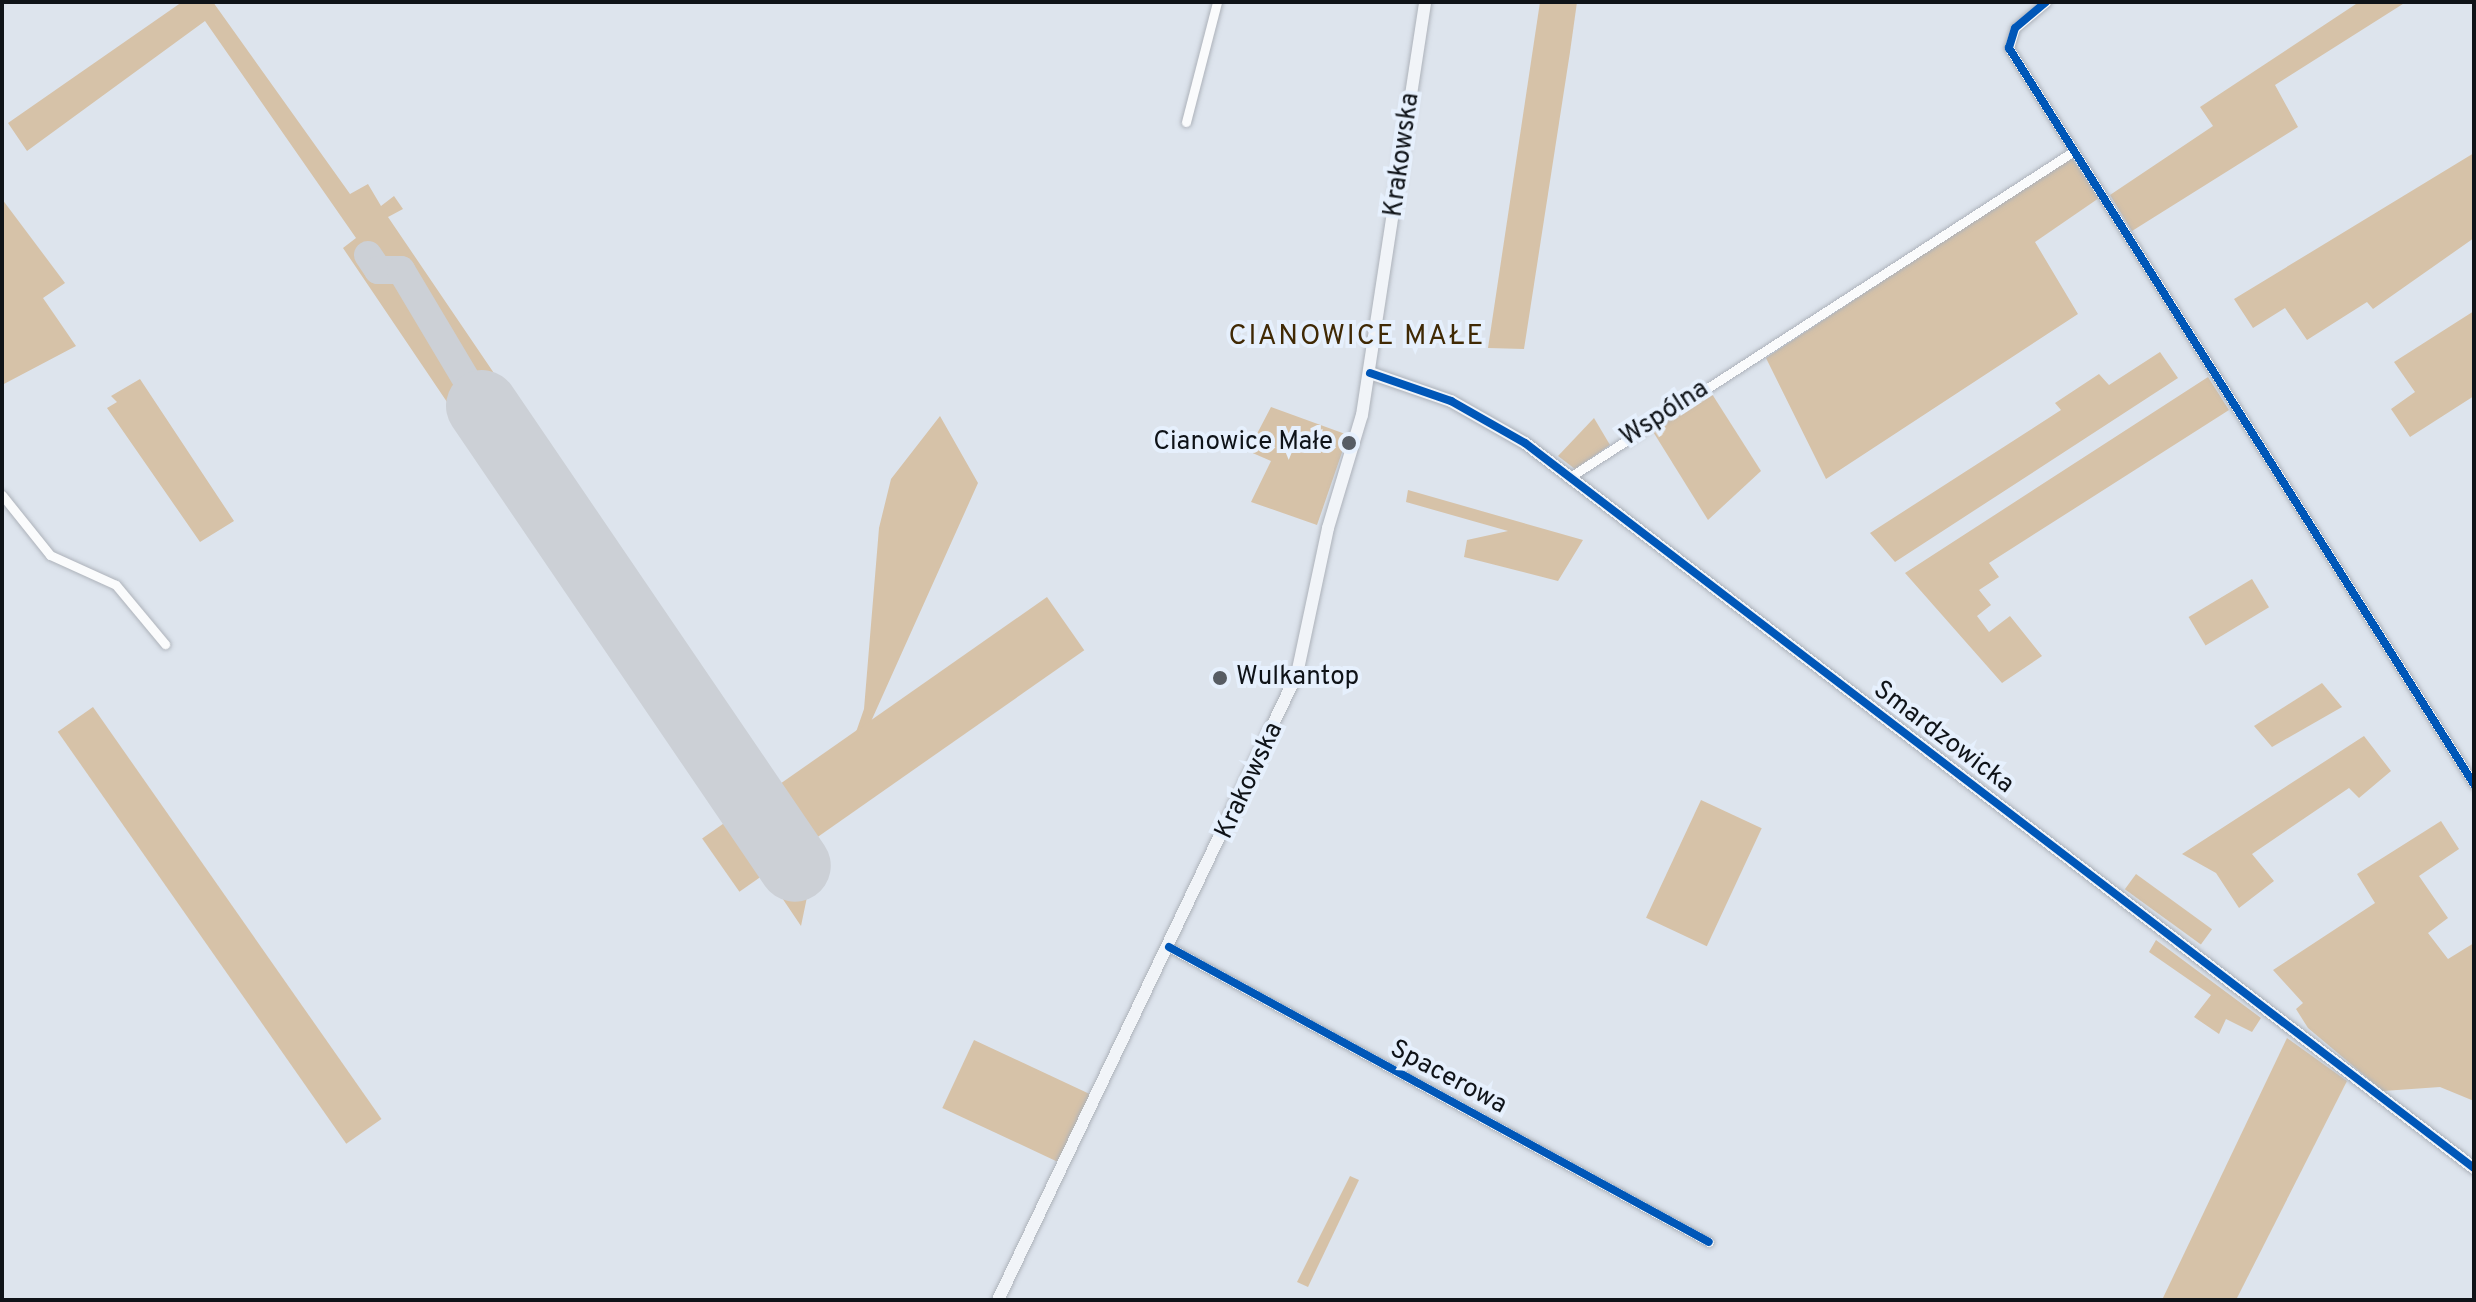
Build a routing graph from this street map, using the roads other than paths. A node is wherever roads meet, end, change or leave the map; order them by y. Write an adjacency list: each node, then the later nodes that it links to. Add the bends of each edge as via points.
1 (1217, 2): 4 (street)
2 (1425, 2): 6 (main road, Krakowska)
3 (2046, 2): 5 (street, via 2015,28 2009,48)
4 (1186, 122)
5 (2074, 151): 7 (street, Wspólna); 10 (street)
6 (1370, 373): 7 (main road, Smardzowicka, via 1479,415); 11 (main road, Krakowska, via 1297,674)
7 (1570, 477): 12 (main road, Smardzowicka)
8 (2, 495): 9 (street, via 50,555 116,585)
9 (165, 644)
10 (2474, 784)
11 (1169, 947): 13 (street, Spacerowa); 14 (main road, Krakowska)
12 (2474, 1168)
13 (1709, 1242)
14 (998, 1300)

